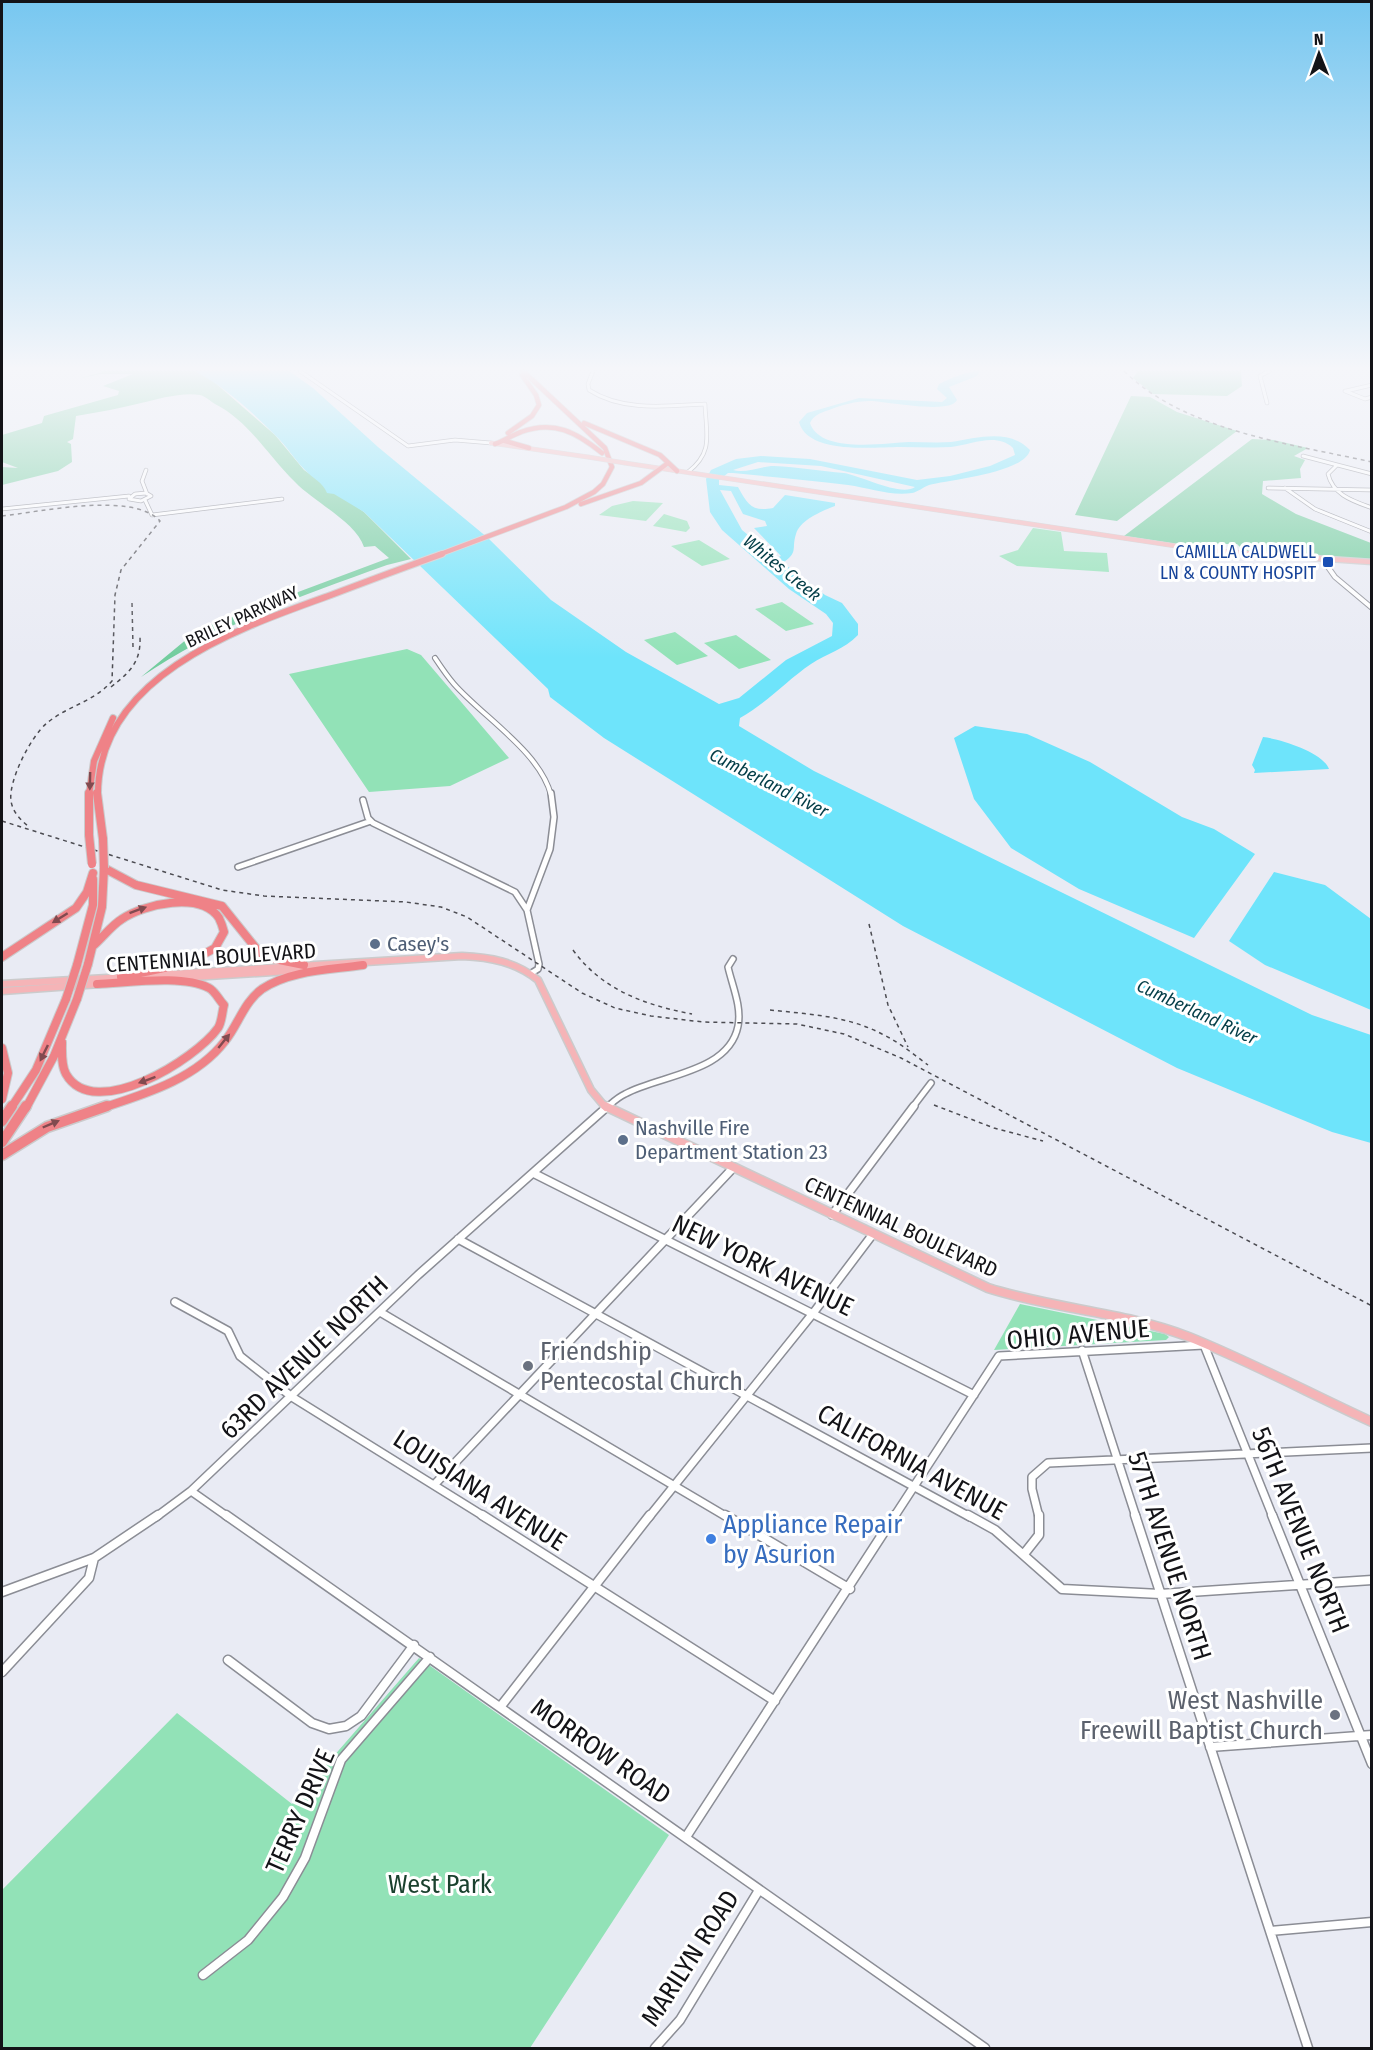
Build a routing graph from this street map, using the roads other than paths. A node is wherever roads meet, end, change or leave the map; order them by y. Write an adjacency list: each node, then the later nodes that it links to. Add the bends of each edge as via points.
1 (606, 467): 30 (highway, BRILEY PARKWAY, via 593,488)
2 (612, 467): 29 (highway, BRILEY PARKWAY, via 609,476 594,492)
3 (648, 467): 9 (main road, bridge)
4 (665, 467): 9 (highway)
5 (672, 467): 11 (highway)
6 (694, 467): 12 (street)
7 (1335, 467): 18 (street, via 1328,474)
8 (1343, 467): 13 (street)
9 (663, 469): 11 (main road); 14 (highway)
10 (146, 470): 15 (street, via 141,481)
11 (677, 471): 12 (main road)
12 (687, 472): 14 (highway); 32 (main road, via 1203,550)
13 (1371, 474)
14 (654, 475): 29 (highway, via 630,488)
15 (143, 487): 20 (street); 21 (street)
16 (1268, 488): 17 (street)
17 (1285, 488): 18 (street); 31 (street, via 1315,509)
18 (1333, 488): 19 (street); 27 (street)
19 (1371, 490)
20 (138, 494): 21 (street); 22 (street)
21 (147, 494): 24 (street, via 150,496)
22 (129, 498): 25 (street); 28 (street)
23 (282, 499): 26 (street, via 152,515)
24 (145, 500): 25 (street); 26 (street)
25 (136, 501): 26 (street)
26 (146, 506)
27 (1371, 508)
28 (2, 511)
29 (550, 514): 30 (highway, BRILEY PARKWAY)
30 (531, 519): 34 (highway, BRILEY PARKWAY)
31 (1371, 532)
32 (1323, 560): 33 (main road); 35 (street, via 1335,577)
33 (1371, 562)
34 (399, 568): 40 (highway, BRILEY PARKWAY, one-way to 40, bridge, via 231,631 146,684 113,718 94,753 89,772); 41 (highway, BRILEY PARKWAY, bridge, via 221,640 152,684 120,718 102,754 98,813)
35 (1371, 608)
36 (435, 658): 42 (street, via 454,684 521,748 548,783 554,809 550,849)
37 (363, 800): 38 (street)
38 (371, 822): 39 (street); 42 (street, via 515,892)
39 (238, 867)
40 (92, 868): 44 (highway, one-way to 44, via 87,892 76,908); 59 (highway, BRILEY PARKWAY, one-way to 59, bridge, via 93,905 66,999 36,1070)
41 (104, 868): 43 (highway, BRILEY PARKWAY, via 102,907); 47 (highway, via 136,885 222,906 259,952)
42 (527, 910): 49 (street, via 539,964)
43 (94, 945): 50 (highway, one-way to 50, via 119,918 155,904 193,903 213,910 224,923 221,938 202,956 173,968); 54 (highway, BRILEY PARKWAY, bridge)
44 (2, 956)
45 (423, 958): 47 (main road, CENTENNIAL BOULEVARD); 48 (main road, CENTENNIAL BOULEVARD); 49 (main road, CENTENNIAL BOULEVARD, via 476,956)
46 (733, 959): 58 (street, 63RD AVENUE NORTH, via 728,967 738,1022 729,1048 699,1066 624,1094)
47 (304, 965): 50 (main road, CENTENNIAL BOULEVARD)
48 (363, 965): 52 (main road, CENTENNIAL BOULEVARD); 61 (highway, one-way to 48, via 16,1142 55,1122 151,1092 195,1069 227,1038 247,1002 270,984)
49 (530, 974): 58 (main road, CENTENNIAL BOULEVARD, via 540,985 591,1090)
50 (121, 977): 51 (main road, CENTENNIAL BOULEVARD)
51 (2, 984)
52 (98, 984): 53 (main road, CENTENNIAL BOULEVARD); 54 (highway, one-way to 54, via 200,985 219,996 221,1019 211,1037 190,1058 160,1076 122,1088 94,1090 75,1086 62,1064)
53 (2, 991)
54 (62, 1042): 60 (highway, BRILEY PARKWAY, via 43,1082)
55 (2, 1048): 57 (highway, via 8,1073)
56 (931, 1083): 64 (street)
57 (2, 1099)
58 (606, 1108): 62 (main road, CENTENNIAL BOULEVARD); 63 (street, 63RD AVENUE NORTH)
59 (2, 1121)
60 (2, 1142)
61 (2, 1155)
62 (732, 1168): 64 (main road, CENTENNIAL BOULEVARD); 67 (street)
63 (533, 1173): 66 (street, 63RD AVENUE NORTH); 67 (street, NEW YORK AVENUE)
64 (832, 1215): 65 (main road, CENTENNIAL BOULEVARD)
65 (873, 1234): 70 (street); 72 (main road, CENTENNIAL BOULEVARD, via 1013,1297 1161,1328)
66 (458, 1239): 69 (street, 63RD AVENUE NORTH); 71 (street, CALIFORNIA AVENUE)
67 (665, 1240): 70 (street, NEW YORK AVENUE); 71 (street)
68 (175, 1302): 77 (street, LOUISIANA AVENUE, via 228,1331 240,1356)
69 (380, 1312): 74 (street); 77 (street, 63RD AVENUE NORTH)
70 (814, 1312): 75 (street); 76 (street, NEW YORK AVENUE)
71 (595, 1314): 74 (street); 75 (street, CALIFORNIA AVENUE)
72 (1204, 1345): 73 (street, OHIO AVENUE); 78 (main road, CENTENNIAL BOULEVARD); 80 (street, 56TH AVENUE NORTH)
73 (1082, 1350): 76 (street, OHIO AVENUE, via 999,1356); 81 (street, 57TH AVENUE NORTH)
74 (520, 1395): 82 (street); 83 (street)
75 (747, 1395): 83 (street); 84 (street, CALIFORNIA AVENUE)
76 (974, 1395): 84 (street)
77 (292, 1397): 82 (street, LOUISIANA AVENUE); 85 (street, 63RD AVENUE NORTH)
78 (1371, 1422)
79 (1371, 1448): 80 (street)
80 (1247, 1454): 81 (street); 89 (street, 56TH AVENUE NORTH)
81 (1117, 1461): 86 (street, via 1048,1463 1036,1471 1031,1484 1042,1532 1037,1543); 93 (street, 57TH AVENUE NORTH)
82 (435, 1484): 90 (street, LOUISIANA AVENUE)
83 (676, 1484): 90 (street); 91 (street)
84 (914, 1487): 86 (street, CALIFORNIA AVENUE, via 995,1530); 91 (street)
85 (190, 1491): 87 (street, 63RD AVENUE NORTH); 94 (street, MORROW ROAD)
86 (1024, 1554): 93 (street, CALIFORNIA AVENUE, via 1062,1589)
87 (94, 1558): 92 (street, 63RD AVENUE NORTH); 97 (street, via 89,1578)
88 (1371, 1580): 89 (street, CALIFORNIA AVENUE)
89 (1300, 1585): 93 (street, CALIFORNIA AVENUE); 101 (street, 56TH AVENUE NORTH)
90 (592, 1587): 98 (street, LOUISIANA AVENUE); 99 (street)
91 (850, 1589): 98 (street)
92 (2, 1592)
93 (1160, 1594): 102 (street, 57TH AVENUE NORTH)
94 (414, 1645): 95 (street, MORROW ROAD); 96 (street, TERRY DRIVE, via 362,1716 346,1726 329,1729 312,1723)
95 (430, 1657): 99 (street, MORROW ROAD); 108 (street, TERRY DRIVE, via 341,1760 305,1858 283,1897 248,1940)
96 (228, 1660)
97 (2, 1672)
98 (776, 1701): 104 (street)
99 (501, 1706): 104 (street, MORROW ROAD)
100 (1371, 1735): 101 (street)
101 (1360, 1736): 102 (street); 103 (street, 56TH AVENUE NORTH)
102 (1210, 1747): 107 (street, 57TH AVENUE NORTH)
103 (1371, 1764)
104 (686, 1837): 105 (street, MORROW ROAD)
105 (759, 1890): 109 (street, MARILYN ROAD, via 680,2020); 110 (street, MORROW ROAD)
106 (1371, 1922): 107 (street)
107 (1270, 1931): 111 (street, 57TH AVENUE NORTH)
108 (203, 1975)
109 (655, 2049)
110 (985, 2049)
111 (1308, 2049)

